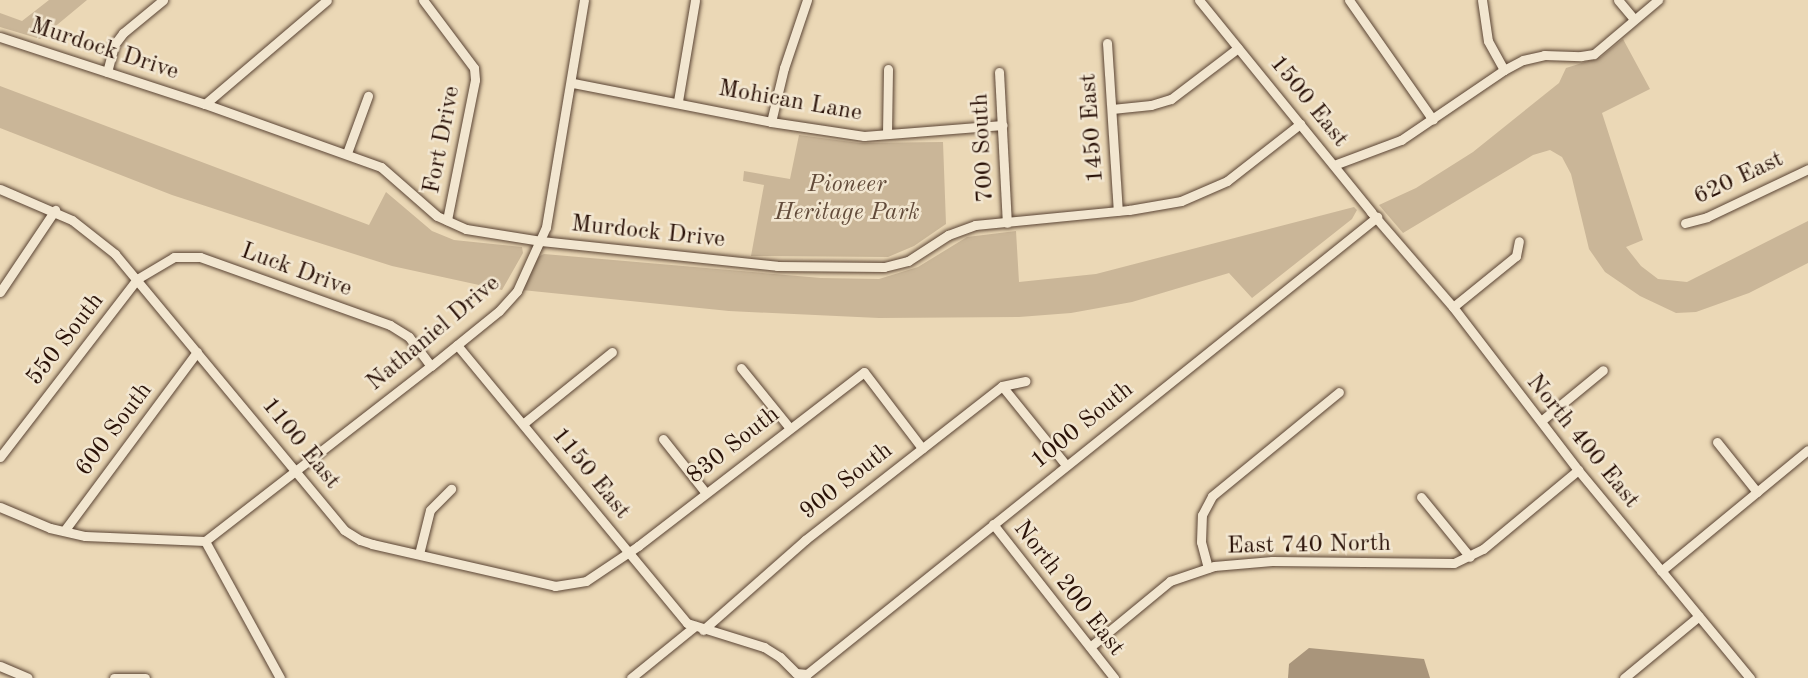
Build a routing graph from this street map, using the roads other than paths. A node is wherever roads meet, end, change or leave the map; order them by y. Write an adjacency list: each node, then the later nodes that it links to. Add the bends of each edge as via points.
1 (163, 0): 18 (street, via 123,33 114,45)
2 (327, 0): 23 (street)
3 (423, 0): 37 (street, Fort Drive, via 474,68)
4 (584, 0): 20 (street, Nathaniel Drive)
5 (695, 0): 22 (street)
6 (807, 0): 26 (street)
7 (1199, 0): 15 (street, 1500 East)
8 (1349, 0): 25 (street)
9 (1482, 0): 17 (street, via 1489,41)
10 (1618, 0): 12 (street)
11 (1658, 0): 12 (street)
12 (1634, 19): 17 (street, via 1594,54 1544,55)
13 (0, 37): 18 (street, Murdock Drive)
14 (1107, 43): 24 (street, 1450 East)
15 (1238, 48): 24 (street, via 1171,99 1151,106); 27 (street, 1500 East)
16 (888, 69): 29 (street)
17 (1504, 70): 25 (street)
18 (107, 72): 23 (street, Murdock Drive)
19 (999, 72): 28 (street, 700 South)
20 (573, 83): 22 (street, Mohican Lane); 41 (street, Nathaniel Drive)
21 (368, 96): 30 (street)
22 (678, 101): 26 (street, Mohican Lane)
23 (205, 104): 30 (street, Murdock Drive)
24 (1112, 109): 35 (street, 1450 East)
25 (1433, 120): 31 (street, via 1388,146)
26 (771, 122): 29 (street, Mohican Lane, via 864,136)
27 (1300, 124): 31 (street, 1500 East); 35 (street, Murdock Drive, via 1216,188 1181,201)
28 (1003, 125): 29 (street, Mohican Lane); 38 (street, 700 South)
29 (887, 134)
30 (347, 153): 37 (street, Murdock Drive, via 381,167)
31 (1335, 165): 36 (street, 1500 East)
32 (1808, 169): 39 (street, 620 East)
33 (0, 189): 34 (street, 1100 East)
34 (54, 210): 43 (street, 1100 East, via 96,237); 44 (street)
35 (1118, 211): 38 (street, Murdock Drive)
36 (1377, 217): 40 (street, 1500 East); 63 (street, 1000 South)
37 (447, 220): 41 (street, Murdock Drive, via 485,233)
38 (1007, 223): 41 (street, Murdock Drive, via 963,229 908,261 873,268 776,266)
39 (1685, 223)
40 (1387, 229): 45 (street, North 400 East)
41 (541, 241): 46 (street, Nathaniel Drive, via 517,291)
42 (1519, 241): 45 (street, via 1516,256)
43 (136, 279): 47 (street, 1100 East); 49 (street, Luck Drive, via 174,257 201,257 390,325 409,337); 62 (street, 550 South)
44 (0, 292)
45 (1453, 307): 55 (street, North 400 East)
46 (457, 345): 49 (street, Nathaniel Drive); 56 (street, 1150 East)
47 (197, 352): 64 (street, 1100 East); 72 (street, 600 South)
48 (612, 352): 56 (street)
49 (431, 366): 64 (street, Nathaniel Drive)
50 (741, 368): 57 (street)
51 (1603, 370): 55 (street)
52 (1025, 381): 53 (street, 900 South)
53 (1002, 386): 60 (street, 900 South); 63 (street)
54 (1339, 392): 77 (street, via 1212,496 1202,515 1201,542)
55 (1541, 421): 65 (street, North 400 East)
56 (524, 423): 74 (street, 1150 East)
57 (789, 427): 60 (street, 830 South, via 864,372); 67 (street, 830 South)
58 (663, 439): 67 (street)
59 (1717, 442): 68 (street)
60 (922, 448): 80 (street, 900 South)
61 (1808, 450): 68 (street)
62 (0, 457)
63 (1066, 465): 71 (street, 1000 South)
64 (297, 469): 73 (street, Nathaniel Drive); 75 (street, 1100 East, via 351,536)
65 (1578, 470): 76 (street); 78 (street, North 400 East)
66 (451, 489): 75 (street, via 430,510)
67 (705, 492): 74 (street, 830 South)
68 (1757, 492): 78 (street)
69 (1421, 497): 76 (street)
70 (0, 507): 72 (street)
71 (993, 524): 80 (street, 1000 South, via 807,674 796,673 772,651); 81 (street, North 200 East)
72 (64, 531): 73 (street, via 85,536)
73 (205, 541): 86 (street)
74 (629, 552): 75 (street, 1100 East, via 586,581 555,586); 80 (street, 1150 East, via 687,622)
75 (419, 554)
76 (1470, 557): 77 (street, East 740 North, via 1432,564 1272,561)
77 (1208, 568): 81 (street, East 740 North, via 1170,581)
78 (1661, 571): 79 (street, North 400 East)
79 (1699, 616): 89 (street); 90 (street, North 400 East)
80 (699, 628): 87 (street, 900 South)
81 (1090, 647): 88 (street, North 200 East)
82 (0, 666): 83 (street)
83 (28, 678)
84 (114, 678): 85 (street)
85 (145, 678)
86 (280, 678)
87 (631, 678)
88 (1114, 678)
89 (1624, 678)
90 (1750, 678)

